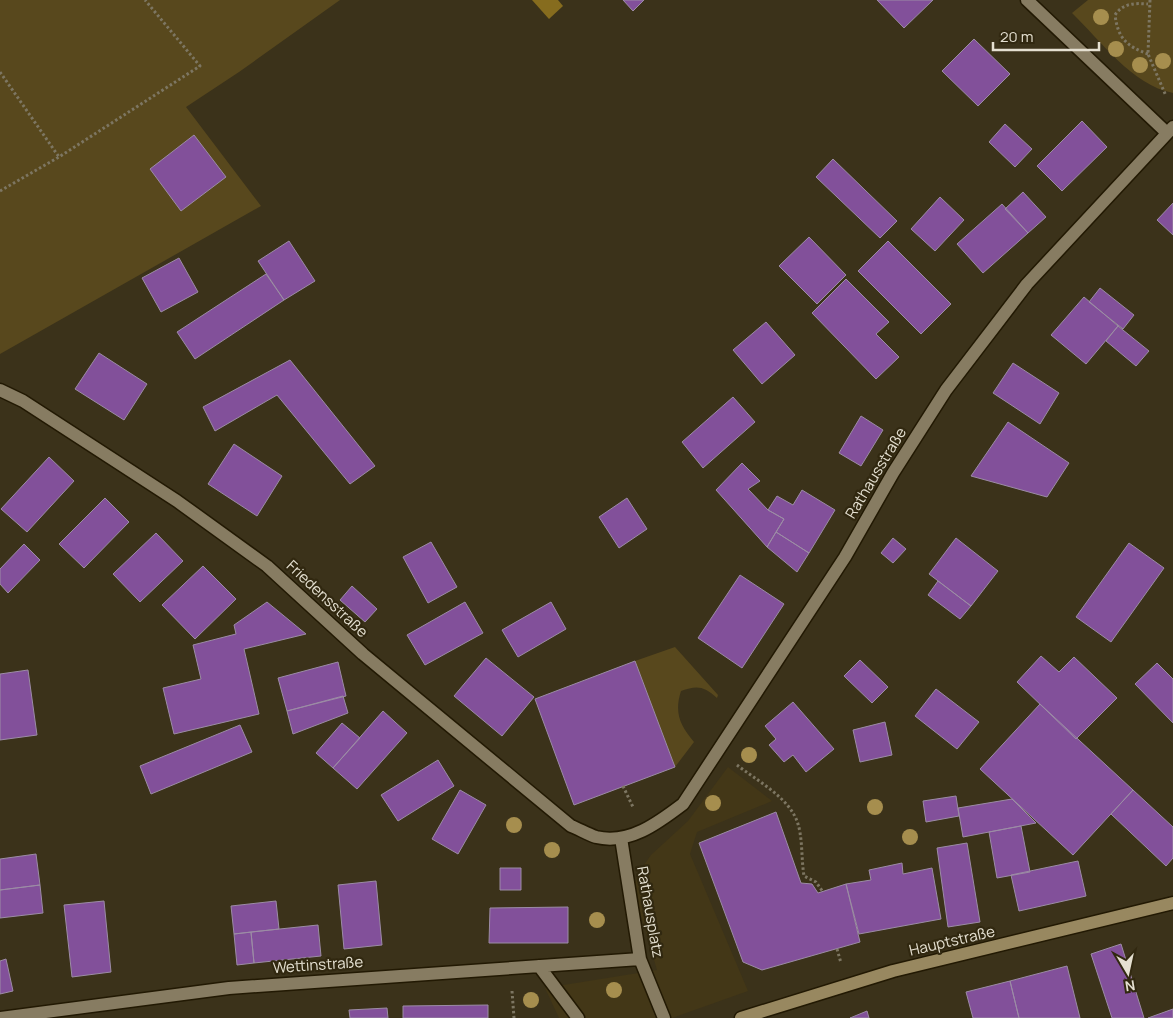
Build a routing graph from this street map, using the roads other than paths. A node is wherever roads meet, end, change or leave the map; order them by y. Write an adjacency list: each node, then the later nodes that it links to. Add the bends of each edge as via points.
1 (1026, 0): 2 (street)
2 (1170, 130): 4 (street, Rathausstraße, via 1027,284 946,390 845,557 683,804 653,826)
3 (0, 390): 4 (street, Friedensstraße, via 23,401 177,502 267,566 363,654 571,826 596,837)
4 (621, 838): 6 (street, Rathausplatz)
5 (1173, 903): 11 (main road, Hauptstraße, via 893,971)
6 (640, 959): 7 (street, Wettinstraße); 10 (street, Rathausplatz)
7 (540, 966): 8 (street, Wettinstraße, via 229,988); 9 (street)
8 (0, 1018)
9 (578, 1018)
10 (664, 1018)
11 (741, 1018)

